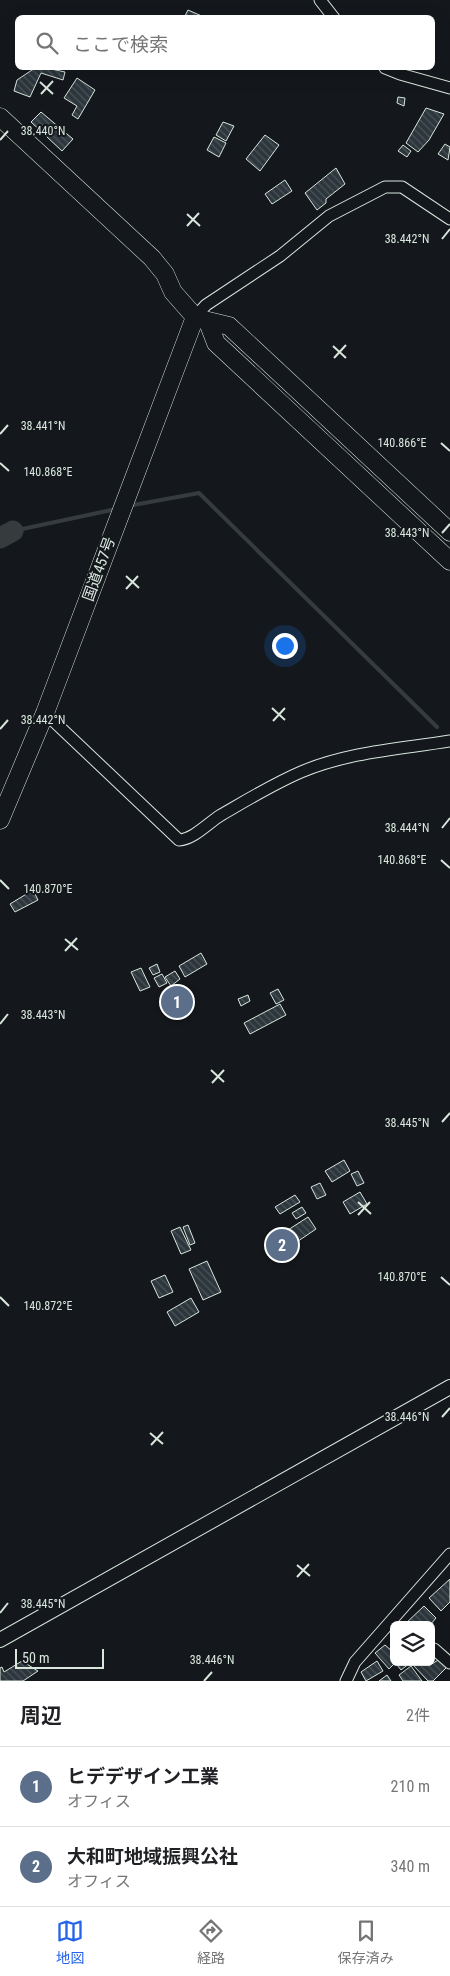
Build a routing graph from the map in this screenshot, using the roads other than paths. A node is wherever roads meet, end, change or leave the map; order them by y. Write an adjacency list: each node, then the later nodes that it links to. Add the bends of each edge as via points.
1 (320, 0): 2 (street)
2 (332, 15)
3 (390, 70): 4 (street)
4 (450, 88)
5 (0, 117): 7 (highway, via 152,258 173,292)
6 (450, 219): 7 (street, via 402,187 385,187 329,216 280,256 206,305)
7 (201, 320): 8 (highway, via 229,326); 9 (highway, via 216,343); 10 (highway, 国道457号, via 115,526)
8 (450, 532)
9 (450, 561)
10 (45, 713): 11 (street, via 178,840 275,784 318,766 351,756); 12 (highway, 国道457号)
11 (450, 741)
12 (0, 820)
13 (450, 1387): 15 (street)
14 (450, 1554): 18 (street, via 355,1662)
15 (0, 1640)
16 (435, 1650): 17 (street)
17 (450, 1663)
18 (346, 1681)

